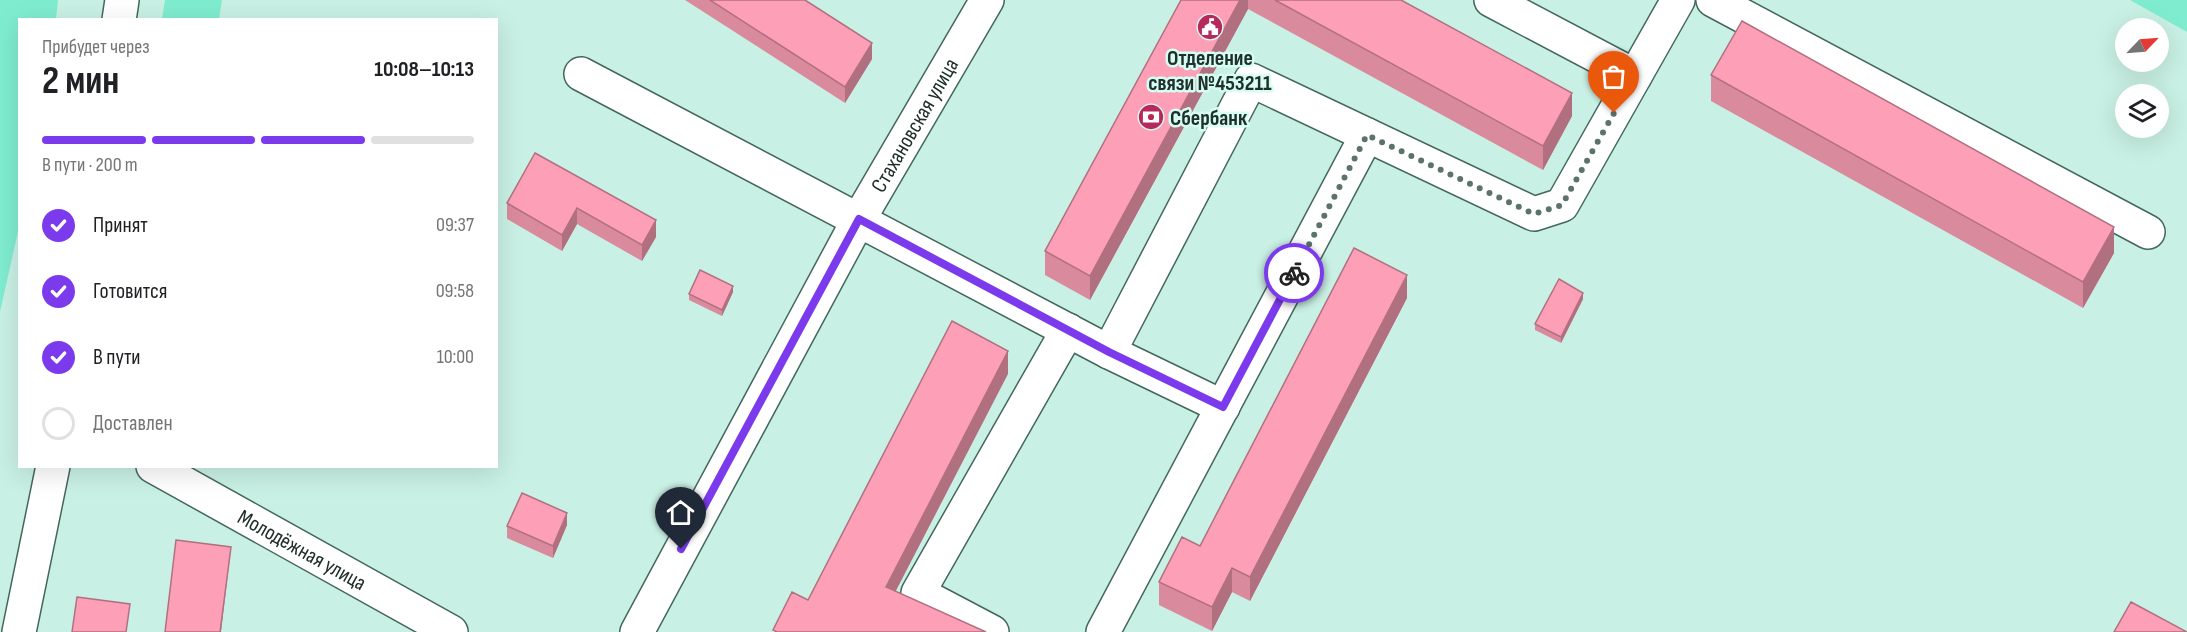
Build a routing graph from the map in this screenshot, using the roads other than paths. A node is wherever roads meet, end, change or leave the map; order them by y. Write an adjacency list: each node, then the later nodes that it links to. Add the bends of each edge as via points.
1 (122, 0): 6 (street)
2 (987, 0): 10 (street, Стахановская улица)
3 (1491, 0): 8 (street)
4 (1678, 0): 8 (street)
5 (1713, 0): 11 (street)
6 (119, 18)
7 (581, 74): 10 (street)
8 (1635, 76): 9 (street, via 1562,205 1534,214)
9 (1367, 135): 13 (street, via 1251,80); 14 (street)
10 (859, 219): 12 (street); 19 (street, Стахановская улица)
11 (2148, 232)
12 (1068, 330): 13 (street); 20 (street, via 918,593)
13 (1109, 352): 14 (street)
14 (1223, 407): 21 (street)
15 (53, 468): 17 (street)
16 (157, 468): 18 (street, Молодёжная улица)
17 (19, 632)
18 (451, 632)
19 (637, 632)
20 (992, 632)
21 (1103, 632)

